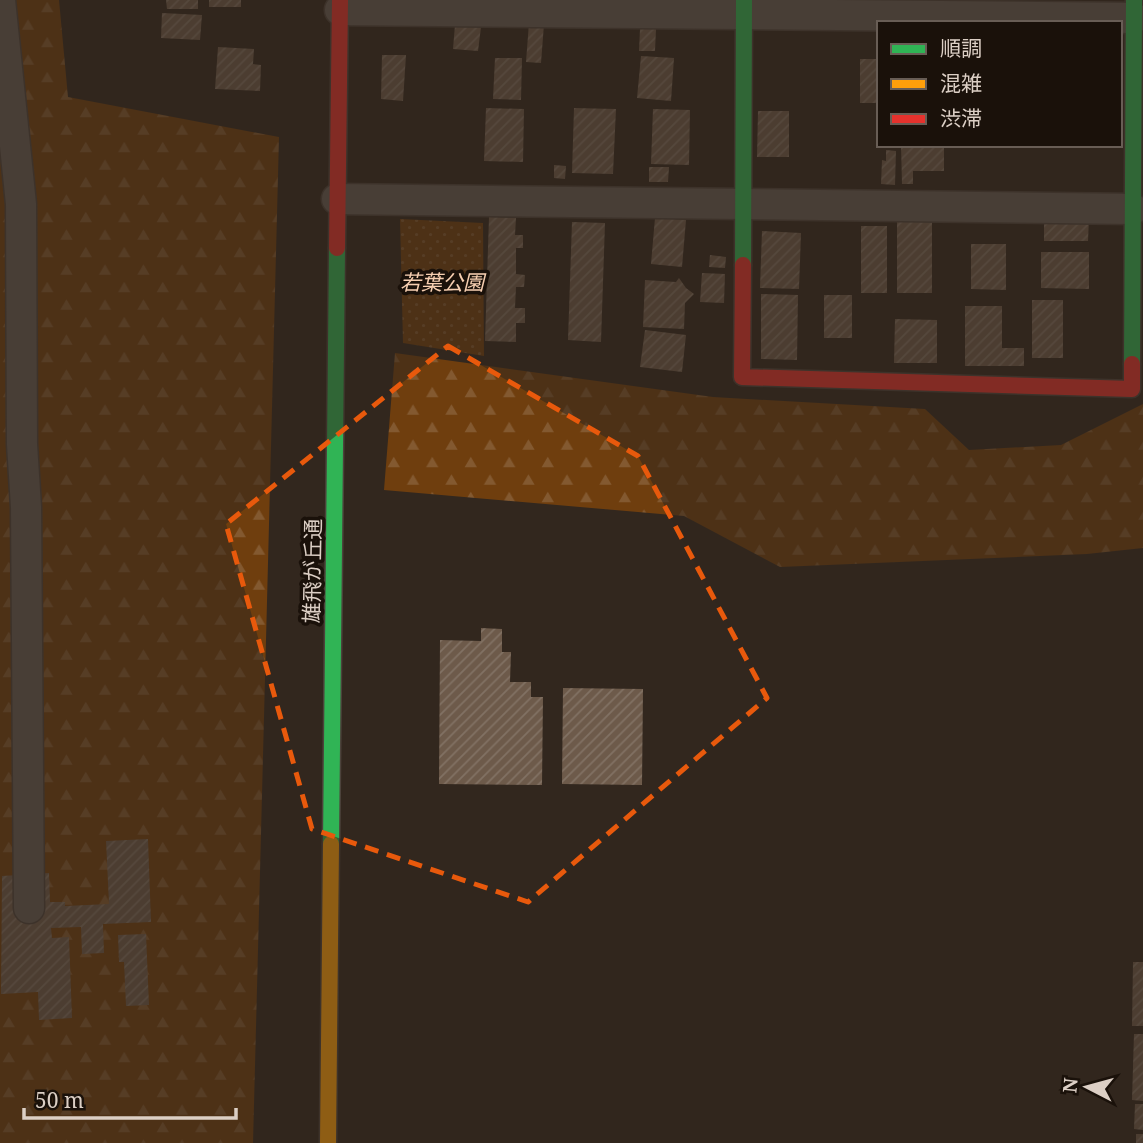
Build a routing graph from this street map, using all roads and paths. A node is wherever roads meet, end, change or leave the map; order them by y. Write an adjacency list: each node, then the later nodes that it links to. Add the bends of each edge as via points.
1 (0, 0): 8 (street, via 21,204)
2 (340, 5): 3 (street); 5 (street, 雄飛が丘通)
3 (744, 7): 4 (street); 6 (street)
4 (1134, 9): 7 (street)
5 (337, 199): 6 (street); 9 (street, 雄飛が丘通)
6 (743, 204): 7 (street); 7 (street, via 742,377 1132,389)
7 (1133, 209)
8 (29, 908)
9 (328, 1143)

